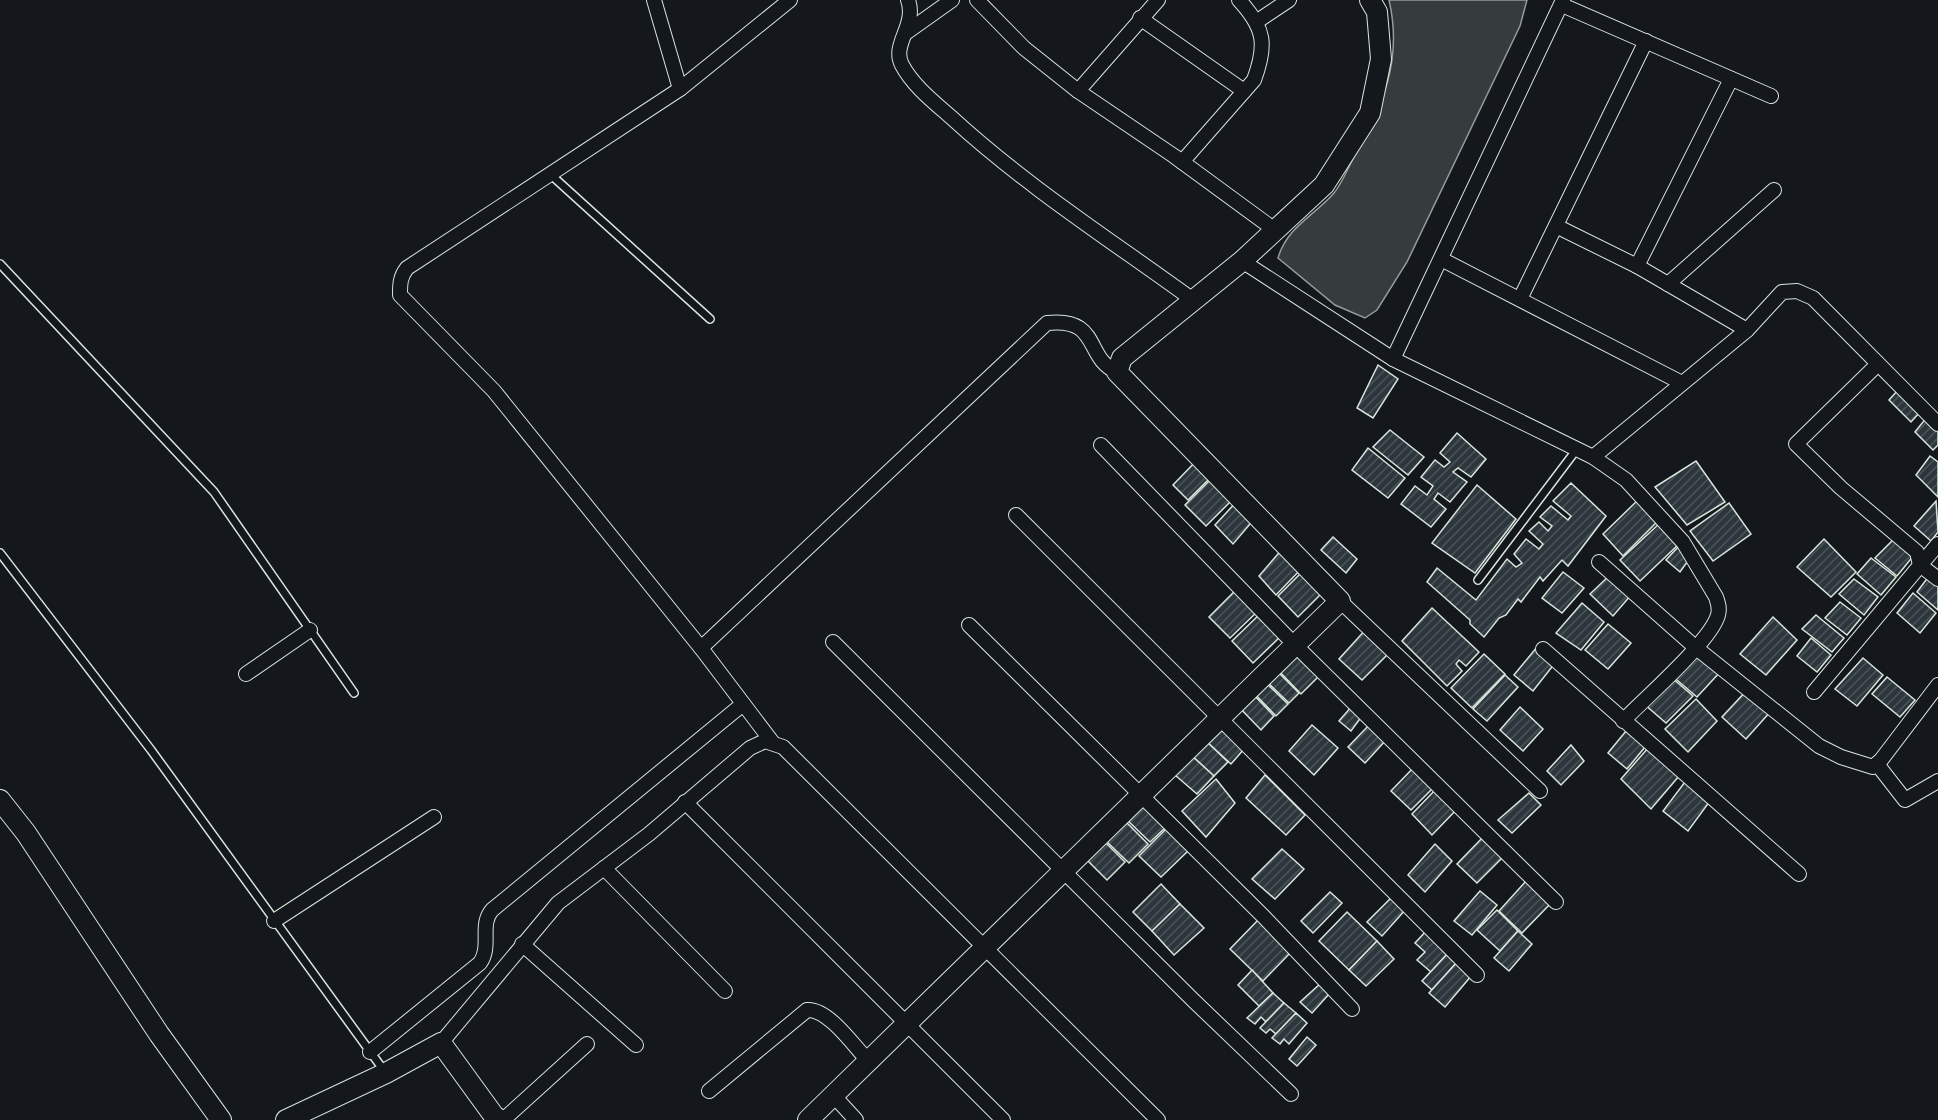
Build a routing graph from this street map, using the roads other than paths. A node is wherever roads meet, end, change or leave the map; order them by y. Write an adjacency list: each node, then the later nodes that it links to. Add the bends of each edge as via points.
1 (654, 0): 16 (street)
2 (790, 0): 16 (street)
3 (908, 0): 13 (street)
4 (952, 0): 13 (street)
5 (977, 0): 17 (street, via 1024,48)
6 (1158, 0): 11 (street)
7 (1239, 0): 12 (street)
8 (1289, 0): 12 (street)
9 (1370, 0): 24 (street, via 1377,12 1381,58 1370,113 1324,185)
10 (1563, 2): 14 (street); 25 (street)
11 (1140, 18): 17 (street); 18 (street)
12 (1256, 22): 18 (street, via 1263,54 1254,80)
13 (908, 32): 31 (street, via 899,46 901,63 933,102 983,147)
14 (1646, 41): 15 (street); 23 (street)
15 (1731, 78): 19 (street); 28 (street)
16 (680, 89): 21 (street)
17 (1078, 91): 20 (street)
18 (1244, 92): 20 (street)
19 (1771, 96)
20 (1182, 162): 24 (street)
21 (549, 173): 32 (lane); 55 (street, via 407,268 401,276 400,295 494,391)
22 (1774, 190): 29 (street)
23 (1556, 226): 28 (street); 30 (street)
24 (1275, 230): 26 (street)
25 (1441, 259): 30 (street); 34 (street)
26 (1242, 261): 31 (street); 34 (street)
27 (0, 264): 51 (lane, via 214,492)
28 (1637, 266): 29 (street)
29 (1668, 284): 33 (street)
30 (1520, 299): 37 (street)
31 (1193, 300): 36 (street, via 1122,358)
32 (710, 320)
33 (1747, 330): 35 (street, via 1782,292 1797,291 1813,298); 37 (street)
34 (1393, 359): 40 (street)
35 (1878, 364): 38 (street); 46 (street, via 1796,444 1917,552)
36 (1117, 372): 49 (street); 55 (street, via 1100,360 1090,337 1070,323 1047,323)
37 (1682, 383): 41 (street)
38 (1938, 424)
39 (1101, 445): 53 (street)
40 (1577, 449): 41 (street); 48 (lane)
41 (1593, 457): 54 (street, via 1626,480 1683,542 1716,597 1718,616)
42 (1016, 515): 62 (street)
43 (1938, 544): 46 (street)
44 (0, 553): 76 (lane, via 60,628)
45 (1599, 562): 54 (street)
46 (1920, 565): 47 (street); 59 (street)
47 (1938, 579)
48 (1478, 580)
49 (1340, 601): 53 (street); 67 (street)
50 (969, 625): 68 (street)
51 (310, 630): 57 (street); 60 (lane)
52 (833, 642): 73 (street)
53 (1295, 645): 62 (street); 75 (street)
54 (1695, 647): 63 (street); 65 (street, via 1819,746 1867,767)
55 (701, 648): 61 (street)
56 (1543, 649): 63 (street)
57 (246, 674)
58 (1938, 685): 65 (street)
59 (1814, 692)
60 (354, 693)
61 (743, 704): 64 (street); 86 (street, via 492,910 486,924 488,948 480,963)
62 (1220, 720): 68 (street); 79 (street)
63 (1623, 721): 74 (street)
64 (773, 743): 70 (street, via 757,743); 78 (street, via 783,747)
65 (1877, 764): 66 (street, via 1905,800)
66 (1938, 781)
67 (1540, 791)
68 (1140, 797): 73 (street); 81 (street)
69 (0, 800): 92 (street)
70 (685, 802): 72 (street); 82 (street)
71 (434, 817): 76 (street)
72 (604, 868): 77 (street, via 558,903); 80 (street)
73 (1064, 872): 78 (street); 90 (street)
74 (1799, 874)
75 (1556, 902)
76 (274, 921): 86 (lane)
77 (522, 944): 83 (street); 85 (street)
78 (986, 947): 82 (street); 98 (street)
79 (1477, 975)
80 (725, 991)
81 (1352, 1009)
82 (908, 1023): 87 (street); 97 (street)
83 (441, 1043): 88 (street); 94 (street, via 494,1116)
84 (587, 1044): 94 (street)
85 (636, 1045)
86 (370, 1052): 88 (lane)
87 (869, 1062): 89 (street, via 825,1014 807,1010); 91 (street)
88 (386, 1073): 93 (street)
89 (709, 1091)
90 (1291, 1094)
91 (834, 1096): 95 (street); 96 (street)
92 (221, 1120)
93 (286, 1120)
94 (502, 1120)
95 (808, 1120)
96 (856, 1120)
97 (1004, 1120)
98 (1158, 1120)

